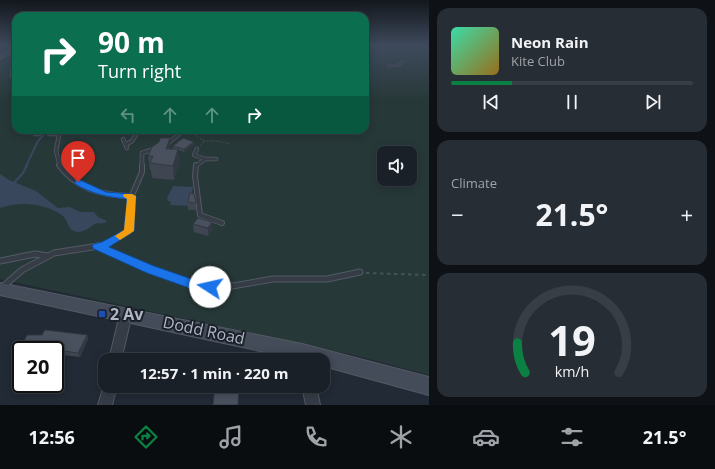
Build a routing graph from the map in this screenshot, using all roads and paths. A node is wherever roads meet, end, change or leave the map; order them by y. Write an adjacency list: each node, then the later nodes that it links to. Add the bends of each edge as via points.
1 (401, 64): 2 (lane)
2 (388, 66)
3 (59, 134): 15 (lane, via 56,157 67,175 104,194)
4 (136, 134): 9 (lane)
5 (180, 134): 15 (lane, via 167,145 142,153 142,172)
6 (193, 134): 8 (path)
7 (123, 139): 9 (lane)
8 (204, 141): 10 (path); 12 (path)
9 (127, 144): 11 (lane)
10 (231, 144)
11 (127, 148)
12 (197, 149): 13 (lane, via 194,155)
13 (205, 159): 14 (lane); 16 (lane, via 196,166 199,213)
14 (216, 159)
15 (132, 196): 17 (lane, via 129,231)
16 (222, 223)
17 (98, 246): 18 (lane); 20 (lane, via 151,270 199,286 221,288 273,279 327,279)
18 (48, 256): 19 (lane, via 35,254); 22 (lane, via 22,270)
19 (0, 261)
20 (360, 272): 21 (path)
21 (429, 275)
22 (0, 289): 23 (main road, Dodd Road)
23 (126, 314): 24 (street); 25 (main road, Dodd Road)
24 (117, 353)
25 (290, 353)
26 (330, 362): 27 (main road, Dodd Road)
27 (429, 386)
28 (108, 393): 30 (street)
29 (310, 393): 31 (street)
30 (105, 405)
31 (313, 405)

